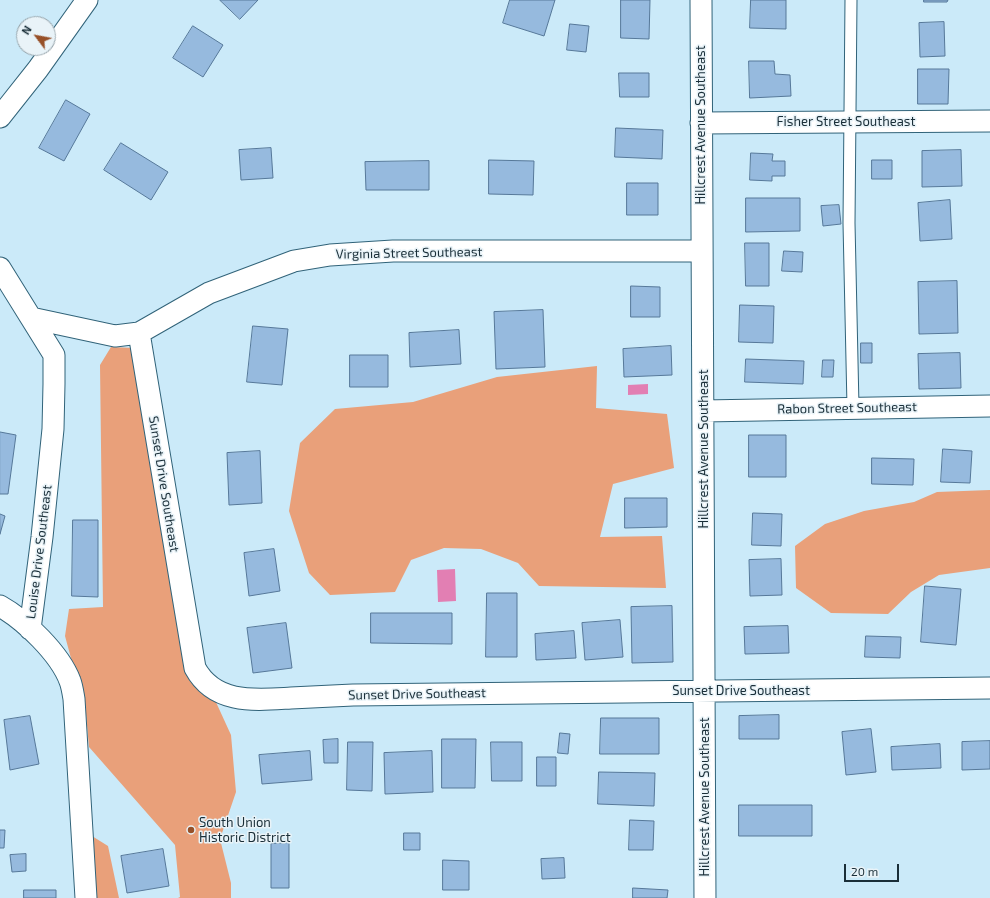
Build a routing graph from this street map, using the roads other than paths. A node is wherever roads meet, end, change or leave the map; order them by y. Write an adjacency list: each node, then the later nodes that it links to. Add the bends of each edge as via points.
1 (88, 0): 4 (street)
2 (701, 0): 7 (street, Hillcrest Avenue Southeast)
3 (851, 0): 6 (lane)
4 (0, 117)
5 (990, 121): 6 (street, Fisher Street Southeast)
6 (850, 122): 7 (street, Fisher Street Southeast); 13 (lane)
7 (701, 123): 8 (street, Hillcrest Avenue Southeast)
8 (702, 251): 11 (street, Virginia Street Southeast, via 393,251 330,255 294,261 209,293); 14 (street, Hillcrest Avenue Southeast)
9 (0, 268): 10 (street, Louise Drive Southeast)
10 (17, 307): 11 (street, Virginia Street Southeast, via 115,336); 15 (street, Louise Drive Southeast, via 54,355 52,429)
11 (139, 333): 20 (street, Sunset Drive Southeast, via 195,668 201,679 218,691 248,700 353,695)
12 (990, 406): 13 (street, Rabon Street Southeast)
13 (852, 408): 14 (street, Rabon Street Southeast)
14 (704, 411): 20 (street, Hillcrest Avenue Southeast)
15 (37, 576): 16 (street, via 21,594); 18 (street, Louise Drive Southeast)
16 (0, 601)
17 (0, 606): 18 (street)
18 (30, 629): 21 (street, Louise Drive Southeast, via 61,664 70,680 74,699)
19 (990, 688): 20 (street, Sunset Drive Southeast)
20 (704, 691): 22 (street, Hillcrest Avenue Southeast)
21 (86, 898)
22 (705, 898)

